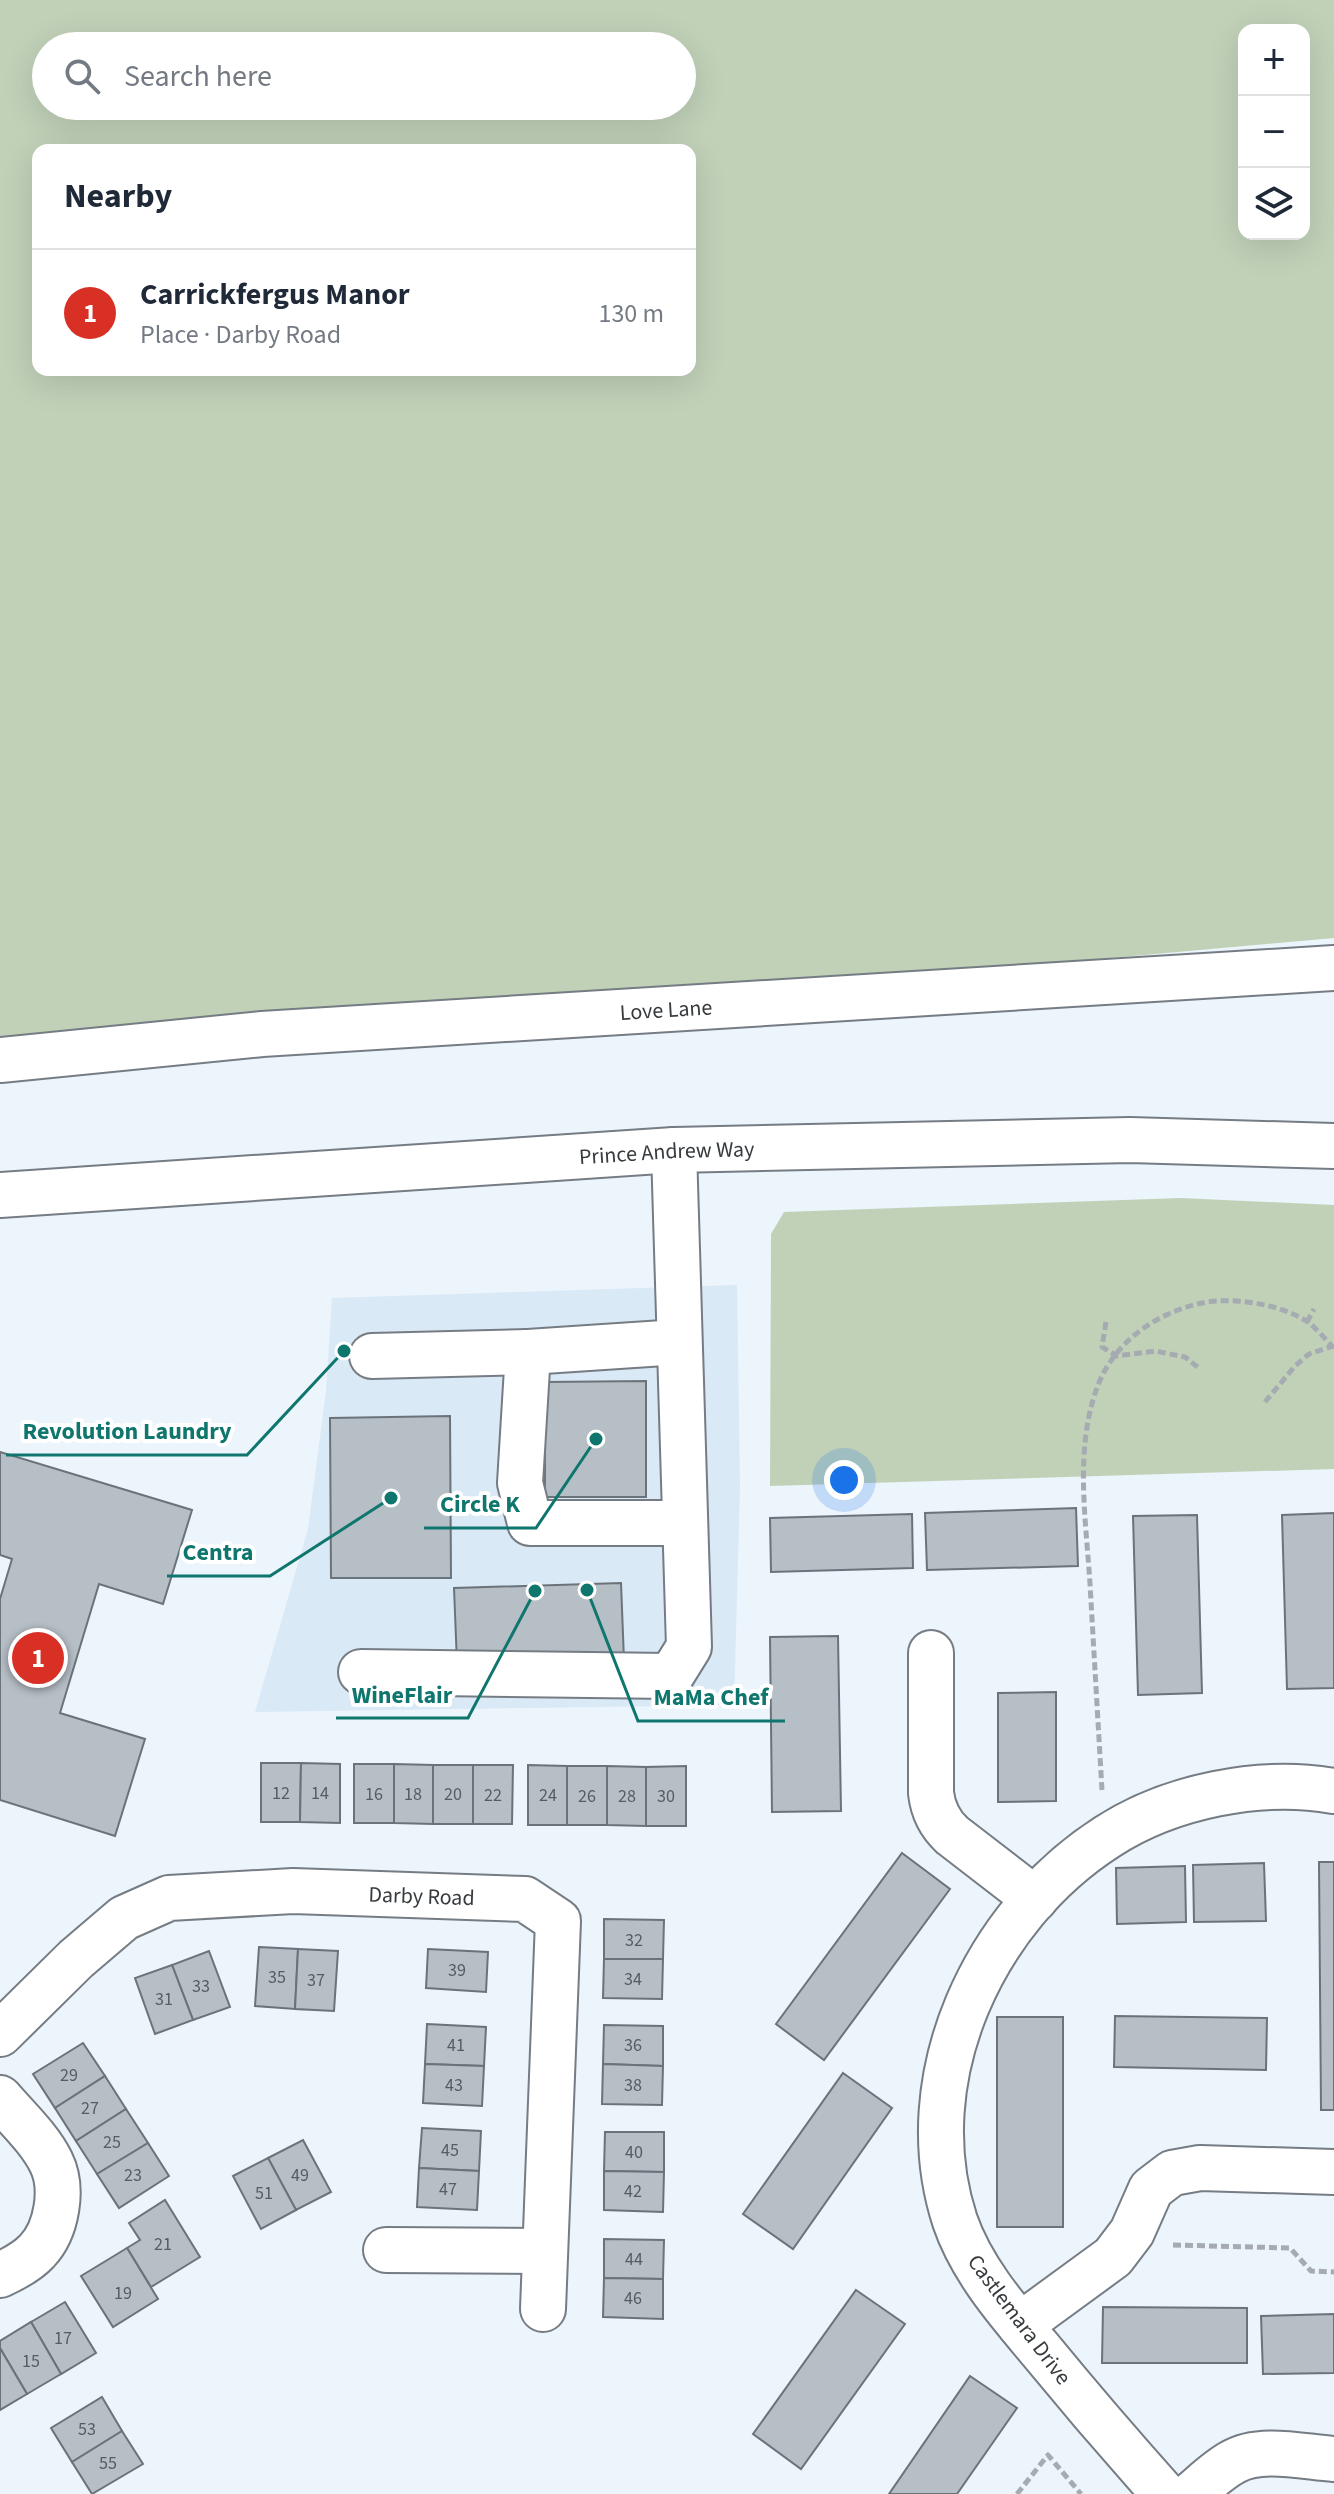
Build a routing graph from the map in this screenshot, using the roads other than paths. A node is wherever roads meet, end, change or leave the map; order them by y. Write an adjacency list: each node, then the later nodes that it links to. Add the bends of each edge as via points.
1 (1334, 968): 2 (street, Love Lane, via 262,1034)
2 (0, 1060)
3 (1334, 1146): 4 (street, Prince Andrew Way, via 1130,1140)
4 (674, 1150): 5 (street, Prince Andrew Way); 6 (street)
5 (0, 1195)
6 (679, 1342): 7 (street); 9 (street)
7 (528, 1352): 8 (street); 9 (street, via 520,1483 530,1523)
8 (372, 1356)
9 (685, 1523): 11 (street, via 689,1647 671,1676)
10 (931, 1653): 13 (street, via 935,1813 952,1835)
11 (361, 1672)
12 (1334, 1791): 13 (street, Castlemara Drive, via 1276,1787 1162,1810 1110,1834)
13 (1035, 1899): 21 (street, Castlemara Drive, via 980,1975 951,2056 942,2111 944,2170 956,2223 974,2262)
14 (0, 2034): 18 (street, Darby Road, via 124,1918 169,1898 293,1891 525,1899 558,1921)
15 (0, 2098): 19 (street, via 50,2161 57,2189 44,2242)
16 (1334, 2172): 21 (street, via 1200,2168 1163,2178 1151,2189 1120,2251)
17 (386, 2250): 18 (street)
18 (545, 2251): 20 (street, Darby Road)
19 (0, 2275)
20 (543, 2309)
21 (1020, 2325): 23 (street, Castlemara Drive)
22 (1334, 2459): 24 (street, via 1246,2457)
23 (1164, 2494)
24 (1192, 2494)

